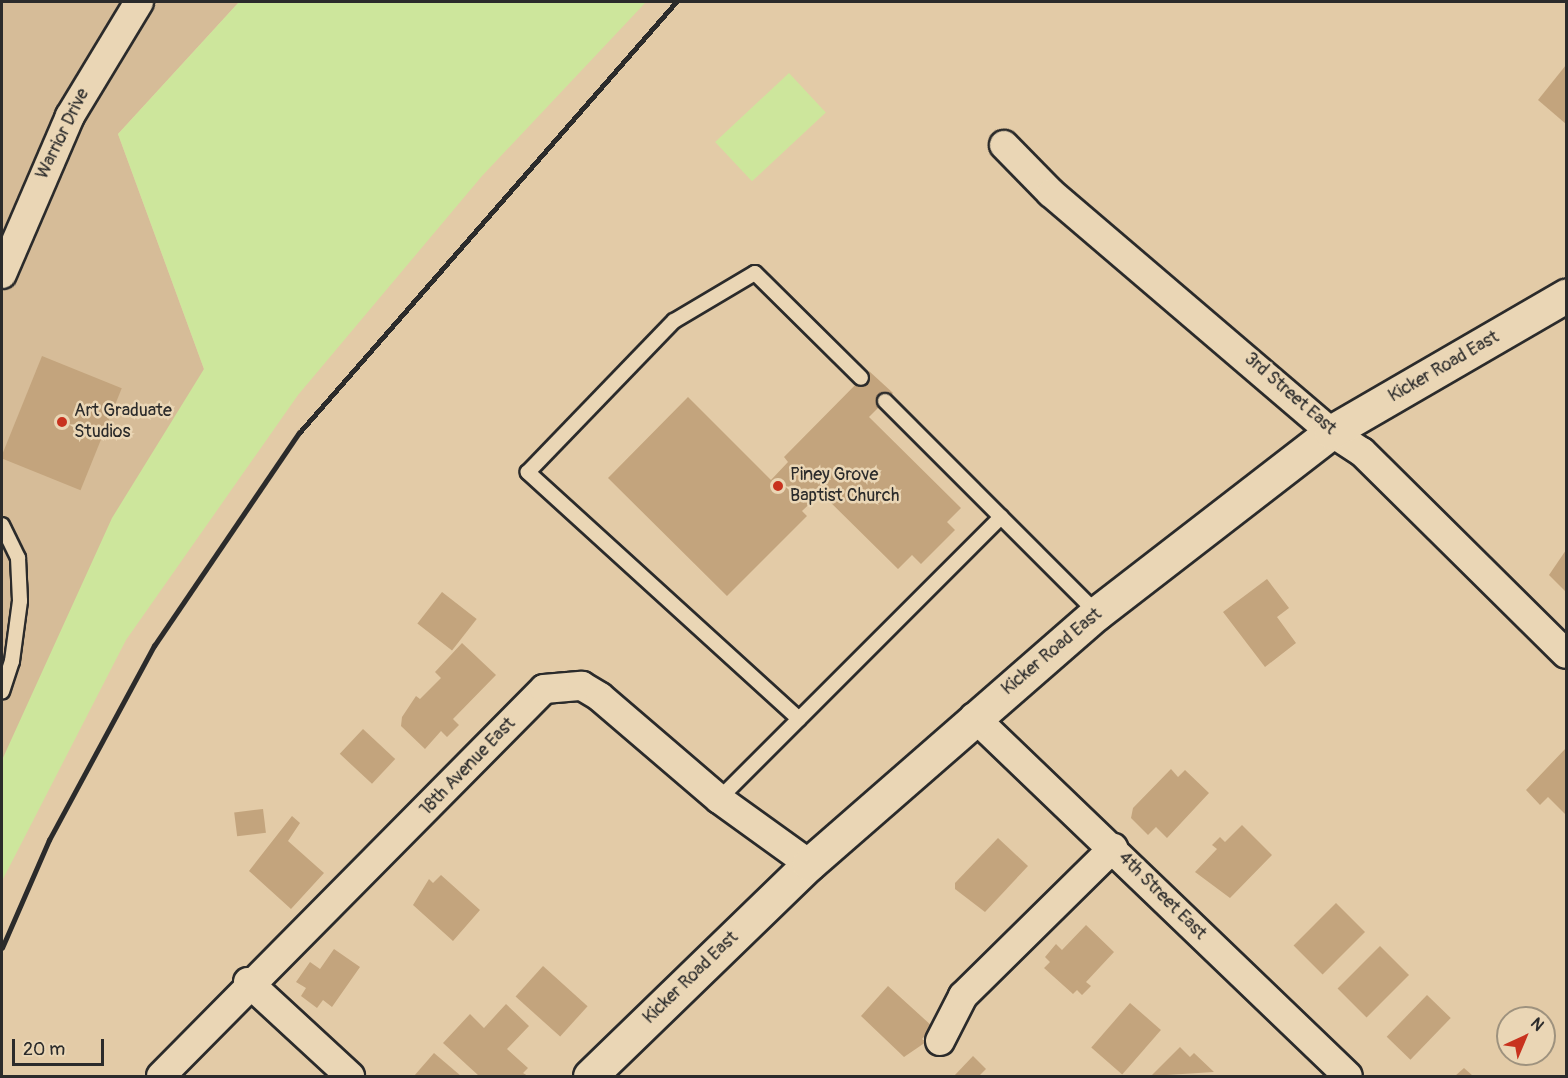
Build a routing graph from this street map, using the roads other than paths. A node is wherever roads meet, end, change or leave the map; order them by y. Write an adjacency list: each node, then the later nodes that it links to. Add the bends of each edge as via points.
1 (139, 2): 3 (street, Warrior Drive, via 70,116)
2 (1004, 145): 7 (street, 3rd Street East, via 1051,193)
3 (2, 274)
4 (1566, 296): 7 (main road, Kicker Road East)
5 (861, 378): 14 (lane, via 755,273 674,321 528,472)
6 (885, 401): 8 (lane)
7 (1331, 432): 10 (main road, Kicker Road East); 11 (street, 3rd Street East, via 1362,452)
8 (1001, 518): 10 (lane); 14 (lane)
9 (2, 525): 12 (lane, via 18,558 20,601 14,651)
10 (1097, 613): 13 (main road, Kicker Road East)
11 (1566, 654)
12 (2, 691)
13 (974, 717): 16 (street, 4th Street East); 17 (main road, Kicker Road East)
14 (799, 719): 15 (lane)
15 (719, 799): 17 (street, 18th Avenue East); 18 (street, 18th Avenue East, via 582,686 544,689)
16 (1113, 848): 19 (street, via 963,996); 23 (street, 4th Street East)
17 (809, 864): 22 (main road, Kicker Road East)
18 (248, 982): 20 (street, 18th Avenue East); 21 (street)
19 (940, 1041)
20 (161, 1077)
21 (350, 1077)
22 (590, 1077)
23 (1348, 1077)

